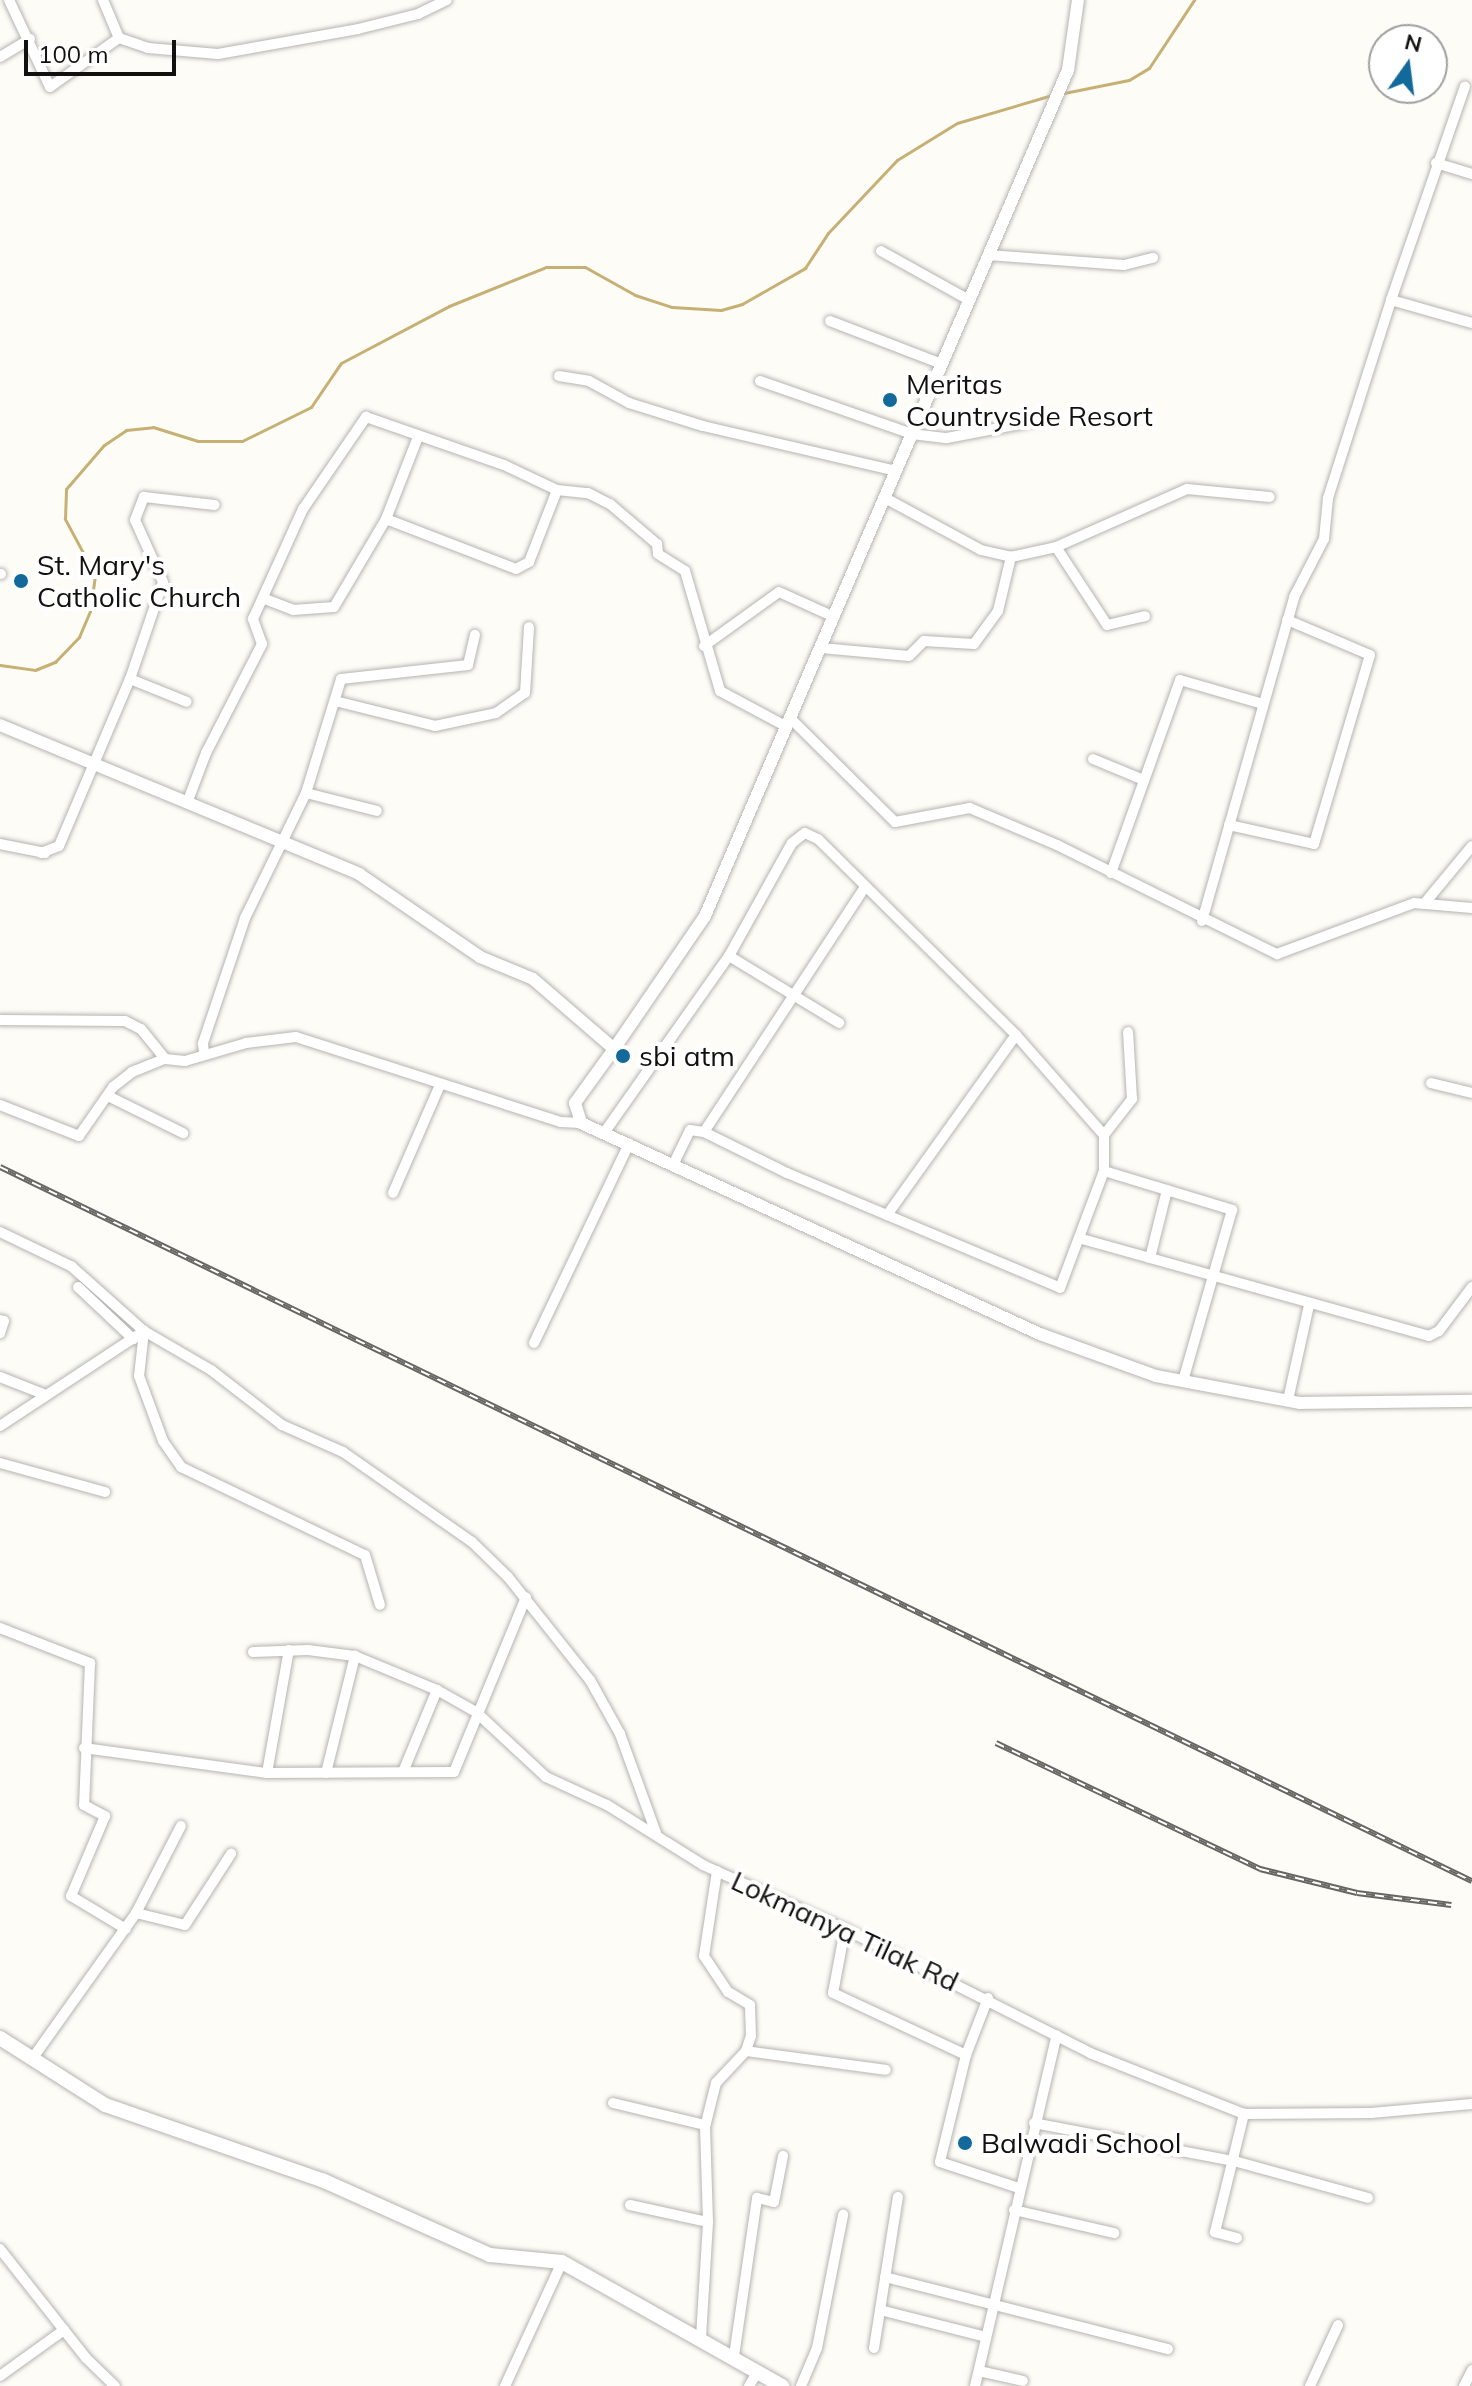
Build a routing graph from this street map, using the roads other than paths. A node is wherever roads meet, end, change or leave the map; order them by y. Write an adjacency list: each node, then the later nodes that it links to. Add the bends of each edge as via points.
1 (9, 0): 6 (street)
2 (103, 0): 5 (street)
3 (447, 0): 5 (street, via 418,14 358,29 218,54 148,48)
4 (1078, 0): 12 (street, via 1068,70)
5 (119, 38): 6 (street, via 50,87)
6 (30, 39): 7 (street)
7 (0, 57)
8 (1465, 86): 9 (street)
9 (1436, 163): 10 (street); 15 (street)
10 (1472, 174)
11 (881, 251): 14 (street)
12 (988, 255): 13 (street, via 1124,265); 14 (street)
13 (1153, 258)
14 (969, 300): 18 (street)
15 (1391, 300): 17 (street); 35 (street, via 1328,498 1324,539)
16 (830, 321): 18 (street)
17 (1472, 323)
18 (942, 364): 22 (street)
19 (559, 376): 24 (street, via 589,381 629,403 703,426)
20 (760, 381): 22 (street)
21 (1052, 418): 22 (street, via 947,438)
22 (912, 434): 24 (street)
23 (418, 437): 25 (street, via 504,465); 29 (street); 32 (street, via 366,417 359,422 303,509)
24 (896, 471): 27 (street)
25 (557, 490): 29 (street, via 529,562 516,569); 38 (street, via 588,493 610,504 657,544 658,554 685,571)
26 (1270, 497): 30 (street, via 1187,489)
27 (885, 498): 31 (street, via 981,550); 34 (street)
28 (215, 505): 40 (street, via 144,497 135,520 163,582)
29 (386, 519): 32 (street, via 334,607 293,610)
30 (1056, 547): 31 (street); 33 (street, via 1107,625)
31 (1011, 557): 39 (street, via 998,611 974,644 924,641 909,656)
32 (265, 599): 50 (street, via 253,619 262,644 206,753)
33 (1145, 616)
34 (834, 617): 38 (street, via 779,592); 39 (street)
35 (1287, 620): 43 (street); 52 (street, via 1370,655 1314,844)
36 (529, 627): 41 (street, via 525,693 496,713 435,726)
37 (475, 635): 41 (street, via 468,665 356,674 341,679)
38 (704, 646): 44 (street, via 720,691)
39 (821, 648): 44 (street)
40 (130, 679): 42 (street); 47 (street)
41 (335, 701): 49 (street)
42 (187, 702)
43 (1263, 704): 48 (street, via 1180,680); 52 (street)
44 (789, 723): 58 (street, via 895,822 970,808); 69 (street, via 705,916)
45 (0, 725): 47 (street)
46 (1093, 759): 48 (street)
47 (91, 763): 50 (street); 56 (street, via 59,846)
48 (1141, 779): 58 (street)
49 (306, 793): 51 (street); 53 (street)
50 (187, 803): 53 (street)
51 (377, 811)
52 (1229, 825): 62 (street)
53 (284, 843): 69 (street, via 359,874 480,957 533,979); 70 (street, via 245,918)
54 (0, 844): 56 (street)
55 (1472, 846): 60 (street)
56 (41, 853): 57 (street)
57 (53, 855)
58 (1111, 873): 62 (street)
59 (864, 888): 63 (street, via 818,839 805,833 792,843); 64 (street); 68 (street)
60 (1424, 904): 61 (street); 62 (street, via 1414,903 1277,954)
61 (1472, 908)
62 (1202, 921)
63 (729, 956): 64 (street); 80 (street)
64 (792, 994): 66 (street); 78 (street)
65 (0, 1020): 71 (street, via 125,1021 141,1029)
66 (839, 1023)
67 (1128, 1032): 81 (street, via 1132,1099)
68 (1016, 1035): 81 (street); 87 (street)
69 (614, 1049): 77 (street, via 575,1103)
70 (204, 1053): 71 (street, via 185,1061); 73 (street, via 296,1037)
71 (165, 1059): 75 (street, via 132,1072)
72 (1431, 1083): 74 (street)
73 (440, 1085): 77 (street, via 561,1122); 86 (street)
74 (1472, 1093)
75 (108, 1096): 76 (street, via 79,1136); 79 (street)
76 (0, 1105)
77 (581, 1123): 80 (street)
78 (704, 1132): 83 (street, via 690,1130); 87 (street)
79 (183, 1133)
80 (604, 1133): 82 (street)
81 (1104, 1135): 84 (street)
82 (629, 1144): 83 (street); 99 (street)
83 (673, 1165): 101 (street, via 1040,1334)
84 (1104, 1171): 85 (street); 89 (street, via 1086,1212)
85 (1167, 1190): 90 (street); 91 (street, via 1232,1210)
86 (393, 1193)
87 (887, 1215): 89 (street, via 1060,1288)
88 (0, 1232): 96 (street, via 71,1266)
89 (1082, 1239): 90 (street)
90 (1150, 1258): 91 (street)
91 (1216, 1276): 94 (street); 101 (street)
92 (78, 1287): 98 (street)
93 (1472, 1287): 94 (street, via 1439,1331 1429,1336)
94 (1309, 1305): 103 (street)
95 (0, 1320): 97 (street)
96 (144, 1331): 98 (street); 108 (street, via 211,1370 282,1425 343,1452 472,1542); 109 (street, via 139,1376 163,1441 181,1467 365,1555)
97 (0, 1333)
98 (133, 1339): 102 (street)
99 (534, 1343)
100 (0, 1377): 102 (street)
101 (1183, 1381): 103 (street)
102 (46, 1395): 105 (street)
103 (1288, 1400): 104 (street)
104 (1472, 1401)
105 (0, 1426)
106 (0, 1463): 107 (street)
107 (105, 1492)
108 (526, 1597): 115 (street); 121 (street, via 590,1680 620,1734)
109 (380, 1605)
110 (0, 1628): 116 (street, via 90,1663)
111 (289, 1650): 112 (street, Lokmanya Tilak Rd); 113 (street, Lokmanya Tilak Rd); 118 (street)
112 (253, 1652)
113 (355, 1656): 114 (street, Lokmanya Tilak Rd); 119 (street)
114 (437, 1690): 115 (street, Lokmanya Tilak Rd); 117 (street)
115 (476, 1712): 117 (street, via 454,1772); 121 (street, Lokmanya Tilak Rd, via 546,1777)
116 (84, 1748): 118 (street); 125 (street, via 84,1805 105,1816 71,1896)
117 (403, 1772): 119 (street)
118 (267, 1773): 119 (street)
119 (326, 1773)
120 (181, 1826): 124 (street)
121 (656, 1833): 123 (street, Lokmanya Tilak Rd)
122 (231, 1854): 124 (street, via 185,1925)
123 (717, 1871): 126 (street, Lokmanya Tilak Rd); 130 (street, via 704,1956 728,1992 750,2005)
124 (136, 1913): 125 (street)
125 (126, 1929): 132 (street)
126 (845, 1929): 127 (street, Lokmanya Tilak Rd); 131 (street, via 833,1993)
127 (988, 1998): 128 (street, Lokmanya Tilak Rd); 131 (street)
128 (1057, 2035): 136 (street, Lokmanya Tilak Rd); 137 (street)
129 (0, 2038): 132 (main road)
130 (746, 2051): 133 (street); 138 (street, via 716,2083)
131 (966, 2055): 141 (street, via 940,2162)
132 (32, 2059): 151 (main road, via 105,2105 322,2180 490,2255)
133 (886, 2070)
134 (613, 2103): 138 (street)
135 (1472, 2104): 136 (street, Lokmanya Tilak Rd, via 1371,2113)
136 (1244, 2114): 140 (street)
137 (1034, 2123): 140 (street); 141 (street)
138 (705, 2125): 147 (street)
139 (783, 2156): 161 (street, via 774,2202 757,2198)
140 (1234, 2161): 143 (street); 149 (street, via 1215,2232)
141 (1019, 2188): 145 (street)
142 (898, 2197): 152 (street)
143 (1368, 2198)
144 (630, 2205): 147 (street)
145 (1014, 2210): 148 (street); 153 (street)
146 (843, 2215): 171 (street, via 817,2348)
147 (708, 2222): 157 (street)
148 (1114, 2233)
149 (1237, 2238)
150 (0, 2249): 156 (street)
151 (562, 2262): 157 (main road); 168 (street)
152 (885, 2277): 153 (street); 154 (street)
153 (993, 2303): 158 (street); 160 (street)
154 (880, 2310): 158 (street); 159 (street)
155 (1338, 2325): 173 (street)
156 (64, 2330): 165 (street); 167 (street)
157 (701, 2337): 161 (main road)
158 (986, 2337): 164 (street)
159 (874, 2348)
160 (1168, 2349)
161 (734, 2356): 163 (main road)
162 (1472, 2370): 174 (street)
163 (758, 2371): 169 (street); 170 (main road)
164 (979, 2371): 166 (street); 172 (street)
165 (0, 2376)
166 (1023, 2381)
167 (115, 2386)
168 (505, 2386)
169 (749, 2386)
170 (782, 2386)
171 (801, 2386)
172 (975, 2386)
173 (1310, 2386)
174 (1464, 2386)

